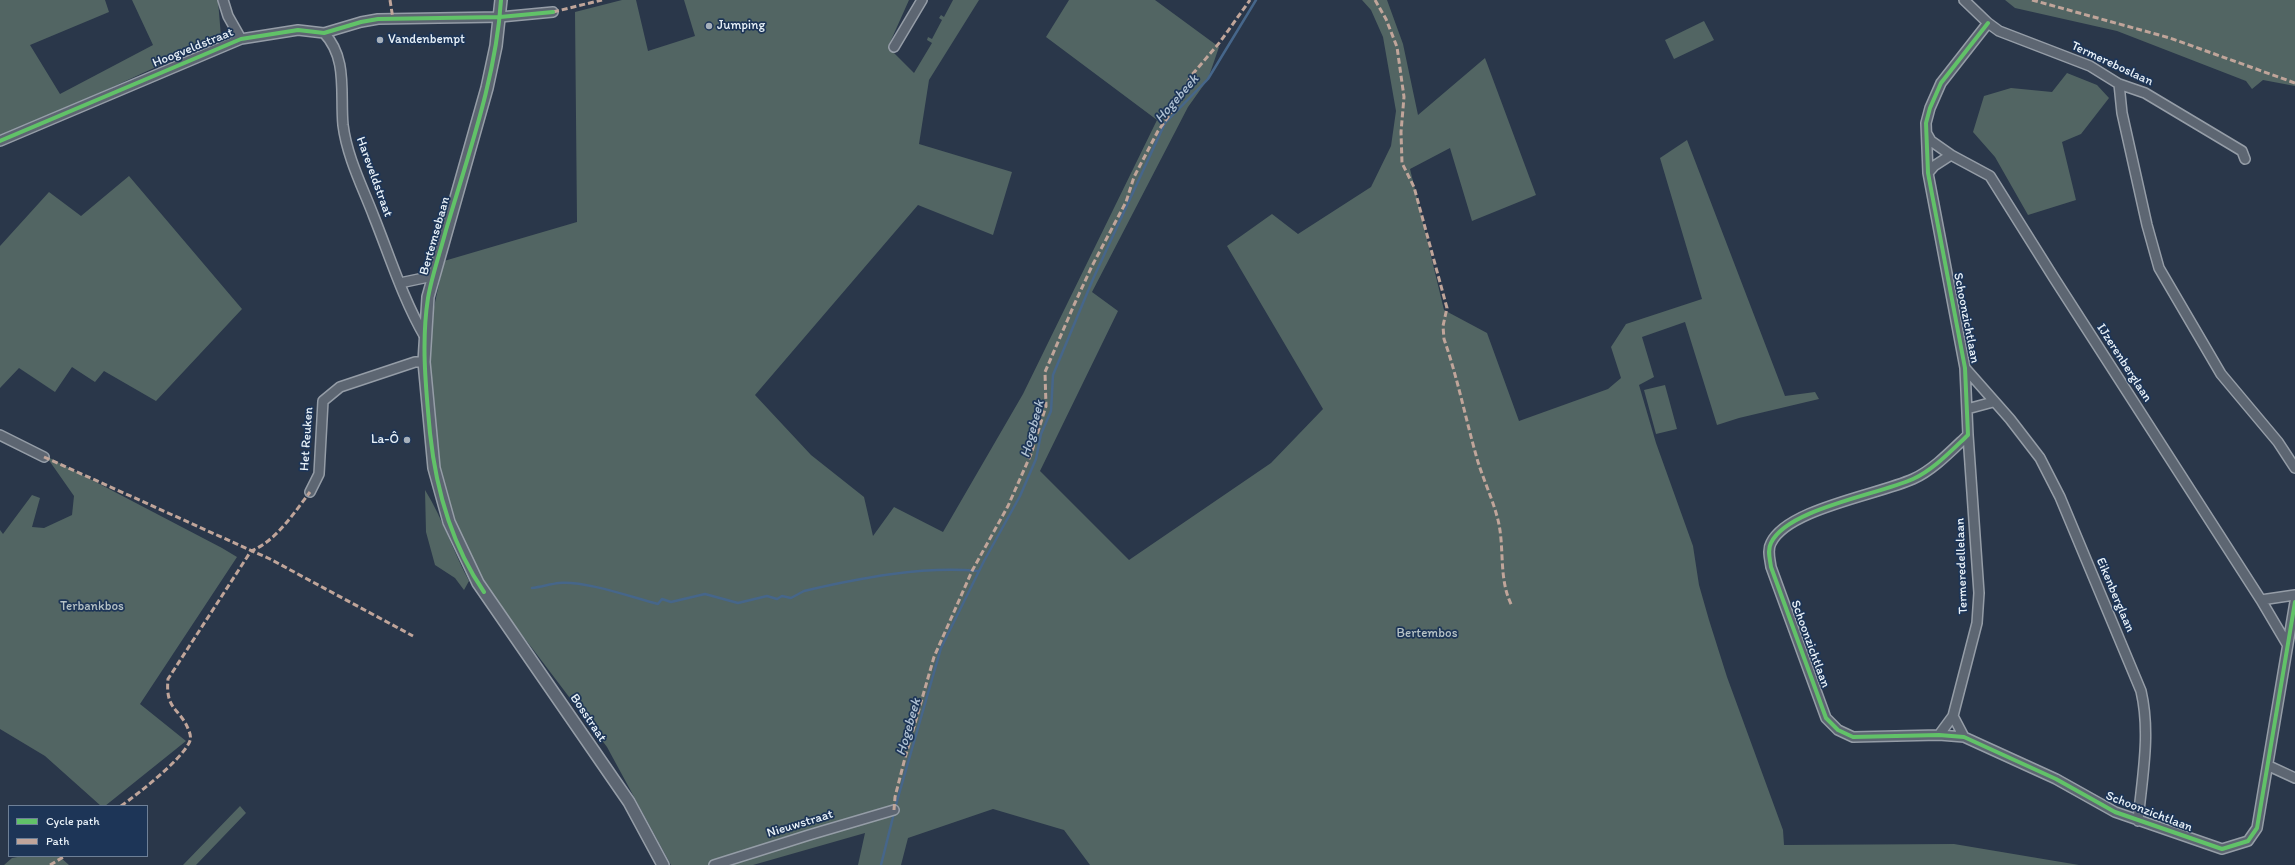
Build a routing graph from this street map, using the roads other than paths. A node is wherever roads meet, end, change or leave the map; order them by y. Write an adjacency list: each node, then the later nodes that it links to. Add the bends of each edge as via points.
1 (223, 0): 9 (street)
2 (501, 0): 6 (street, Bertemsebaan)
3 (922, 0): 10 (street)
4 (1964, 0): 7 (street, Termereboslaan)
5 (554, 12): 6 (street, Hoogveldstraat)
6 (500, 17): 8 (street, Hoogveldstraat, via 378,19); 17 (street, Bertemsebaan, via 487,88)
7 (1988, 23): 11 (street, Termereboslaan, via 2009,36 2090,66); 12 (street, Schoonzichtlaan, via 1941,84 1930,108)
8 (324, 33): 9 (street, Hoogveldstraat, via 298,30); 18 (street, Hareveldstraat, via 333,44 339,60 344,127 350,155)
9 (240, 39): 13 (street, Hoogveldstraat)
10 (894, 47)
11 (2119, 84): 15 (street, Termereboslaan, via 2145,93 2242,151); 27 (street, via 2123,120 2159,268 2221,374 2278,442)
12 (1927, 134): 14 (street, IJzerenberglaan, via 1931,141); 16 (street, Schoonzichtlaan)
13 (0, 141)
14 (1951, 155): 16 (street); 31 (street, IJzerenberglaan, via 1990,176)
15 (2245, 159)
16 (1928, 173): 21 (street, Schoonzichtlaan)
17 (433, 276): 18 (street); 19 (street, Bertemsebaan)
18 (400, 283): 19 (street, Hareveldstraat, via 410,312)
19 (425, 337): 20 (street, Bertemsebaan)
20 (424, 362): 28 (street, Het Reuken, via 415,362 340,387 323,401 319,474); 29 (street, Bertemsebaan, via 434,468 440,497 460,549)
21 (1966, 368): 22 (street, Eikenberglaan); 23 (street, Schoonzichtlaan)
22 (1994, 402): 23 (street); 40 (street, Eikenberglaan, via 2040,458 2060,497 2141,691 2147,733)
23 (1967, 409): 25 (street, Schoonzichtlaan)
24 (0, 435): 26 (street)
25 (1968, 435): 34 (street, Termeredellelaan, via 1979,593 1977,623); 35 (street, Schoonzichtlaan, via 1914,478 1799,517 1778,533 1770,544 1769,554 1771,567 1823,711 1831,725 1853,737)
26 (44, 457)
27 (2295, 468)
28 (310, 492)
29 (484, 592): 41 (street, Bosstraat, via 629,802)
30 (2295, 595): 31 (street)
31 (2261, 600): 33 (street, IJzerenberglaan)
32 (2295, 602): 33 (street, Schoonzichtlaan)
33 (2287, 644): 37 (street, Schoonzichtlaan)
34 (1953, 716): 35 (street, Termeredellelaan); 36 (street)
35 (1939, 736): 36 (street, Schoonzichtlaan)
36 (1964, 737): 40 (street, Schoonzichtlaan, via 2056,779 2115,812)
37 (2269, 766): 38 (street); 40 (street, Schoonzichtlaan, via 2257,828 2248,841 2222,849)
38 (2295, 778)
39 (894, 810): 42 (street, Nieuwstraat)
40 (2138, 821)
41 (663, 865)
42 (714, 865)

